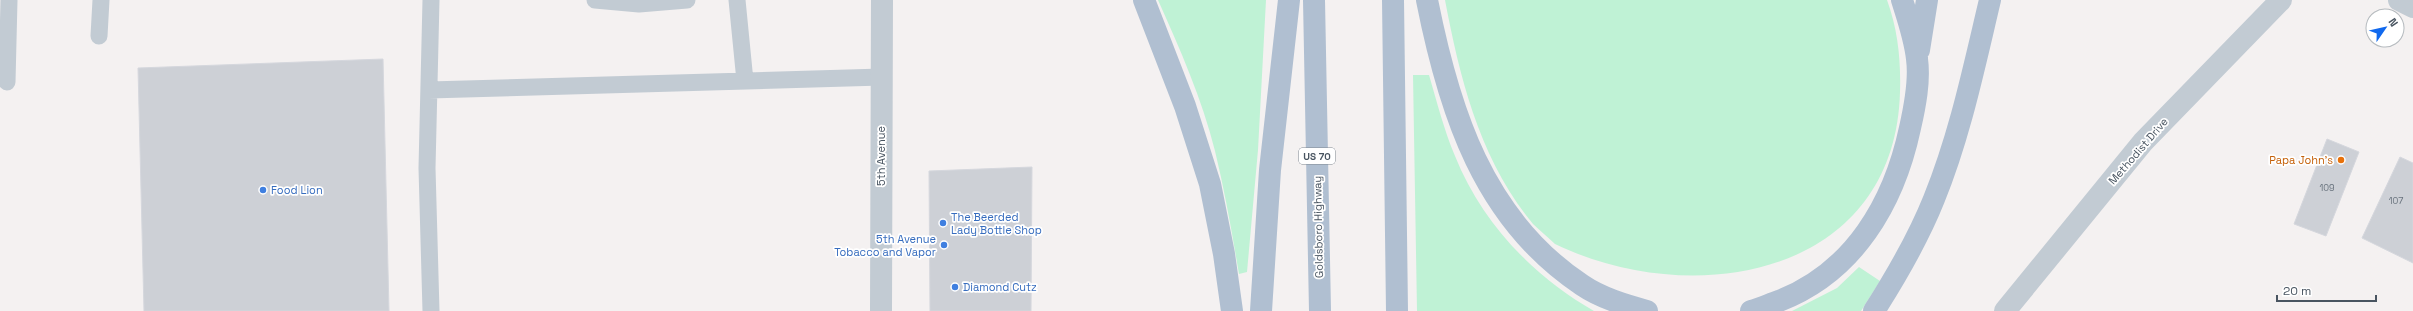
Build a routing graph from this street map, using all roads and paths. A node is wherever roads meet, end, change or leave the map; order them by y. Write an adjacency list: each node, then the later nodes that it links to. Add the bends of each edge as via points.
1 (5, 0): 19 (lane)
2 (9, 0): 25 (lane)
3 (101, 0): 21 (lane)
4 (430, 0): 26 (lane)
5 (595, 0): 6 (lane, via 639,4)
6 (687, 0)
7 (737, 0): 24 (lane)
8 (882, 0): 23 (street, 5th Avenue)
9 (1144, 0): 29 (main road, via 1185,106 1210,184)
10 (1289, 0): 30 (main road, via 1270,170)
11 (1314, 0): 31 (main road, Goldsboro Highway / US 70)
12 (1392, 0): 32 (main road)
13 (1427, 0): 33 (main road, via 1442,69 1455,112 1472,155 1491,191 1518,227 1548,257 1582,285 1617,302)
14 (1902, 0): 22 (main road)
15 (1927, 0): 22 (main road)
16 (1990, 0): 35 (main road, via 1958,126 1934,198 1915,242)
17 (2281, 0): 36 (street, Methodist Drive, via 2142,142)
18 (2399, 0): 20 (street)
19 (0, 4)
20 (2413, 7)
21 (98, 36)
22 (1917, 59): 34 (main road, via 1915,105 1906,150 1889,196 1868,232 1837,267 1797,294)
23 (882, 77): 24 (lane); 28 (street, 5th Avenue)
24 (745, 81): 26 (lane)
25 (7, 82)
26 (429, 90): 27 (lane, via 428,168)
27 (432, 311)
28 (881, 311)
29 (1232, 311)
30 (1260, 311)
31 (1320, 311)
32 (1397, 311)
33 (1647, 311)
34 (1751, 311)
35 (1874, 311)
36 (2005, 311)

